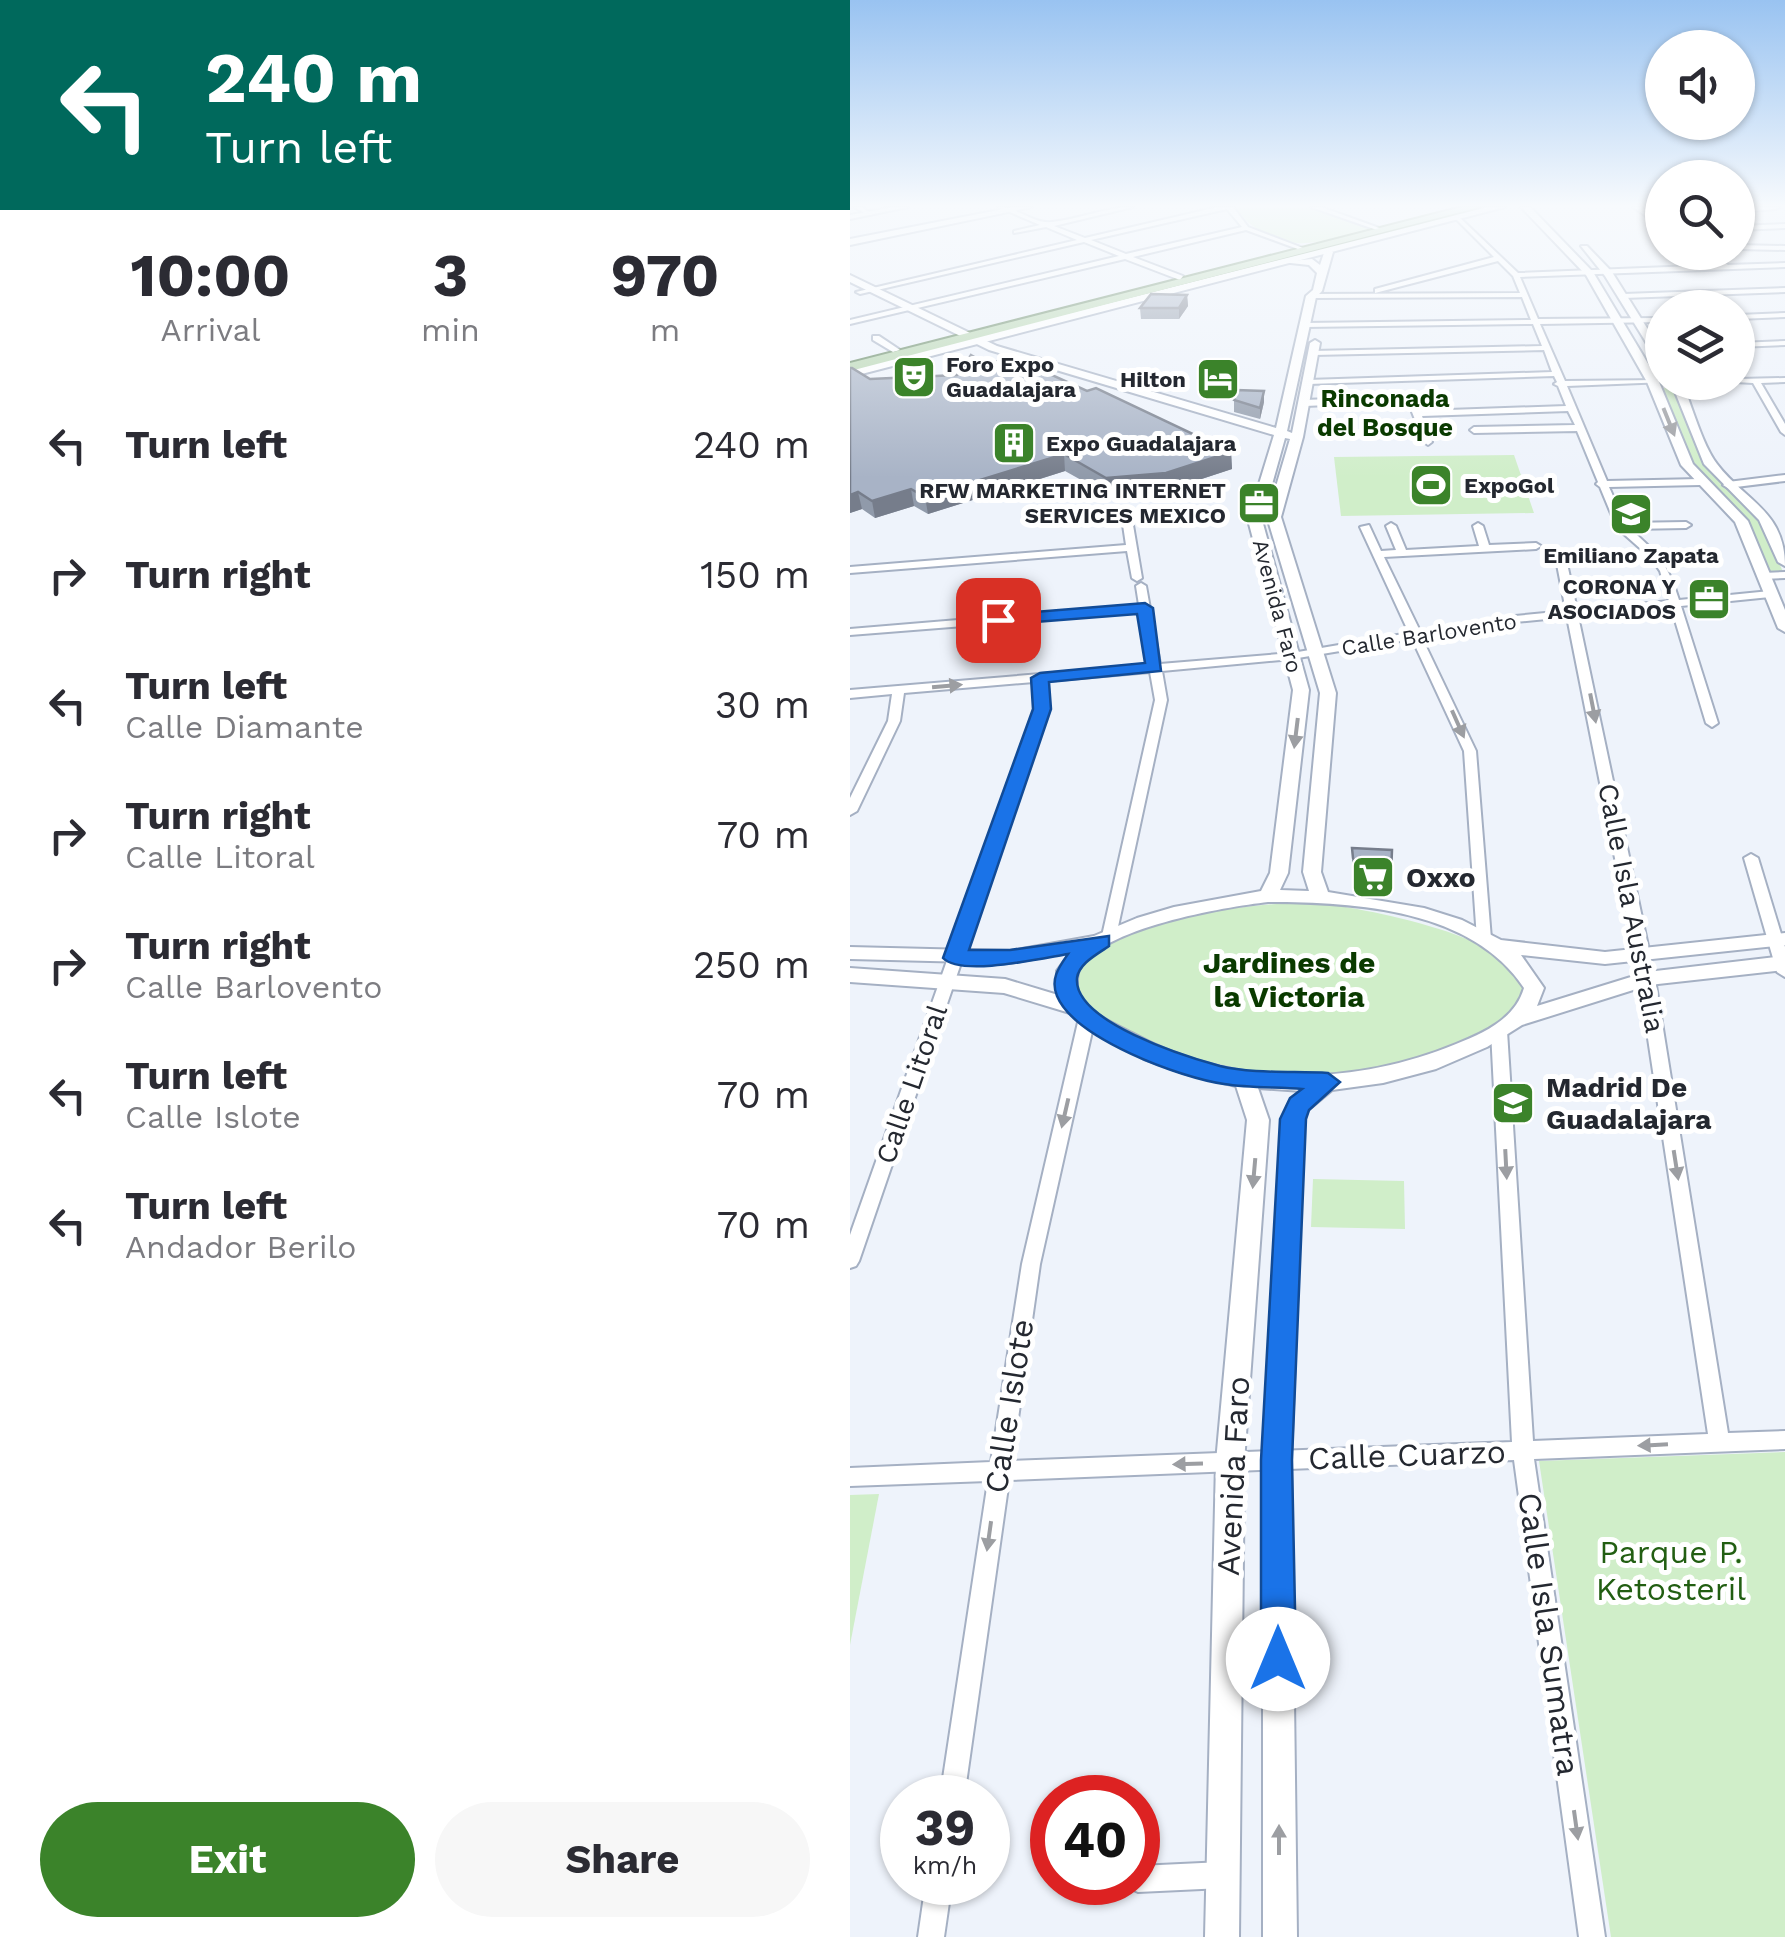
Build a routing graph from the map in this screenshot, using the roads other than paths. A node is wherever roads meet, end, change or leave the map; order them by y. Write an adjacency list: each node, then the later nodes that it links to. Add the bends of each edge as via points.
1 (879, 297): 10 (street)
2 (954, 297): 10 (street)
3 (1110, 297): 21 (main road)
4 (1125, 297): 21 (main road)
5 (1142, 297): 21 (main road)
6 (1317, 297): 18 (street)
7 (1524, 297): 16 (street)
8 (1604, 297): 17 (street)
9 (1625, 297): 13 (street)
10 (904, 309): 15 (street); 21 (street)
11 (1785, 315): 12 (street)
12 (1755, 316)
13 (1639, 321): 14 (street); 17 (street); 19 (street)
14 (1645, 321)
15 (850, 322)
16 (1533, 322): 17 (street); 18 (street); 24 (street)
17 (1618, 322): 27 (street)
18 (1311, 325): 26 (street, Avenida Faro); 45 (street, Avenida Faro)
19 (1645, 329)
20 (876, 338): 25 (street)
21 (963, 339): 25 (main road); 28 (main road); 40 (street); 41 (street)
22 (1785, 343): 23 (street)
23 (1755, 344)
24 (1543, 348): 26 (street); 29 (street)
25 (896, 350): 28 (main road)
26 (1313, 353): 32 (street, Avenida Faro)
27 (1645, 362)
28 (850, 368)
29 (1556, 379): 32 (street); 33 (street); 37 (street)
30 (1755, 380): 31 (street); 39 (street)
31 (1785, 380)
32 (1308, 382): 36 (street, Avenida Faro)
33 (1645, 382)
34 (1664, 400): 49 (street, one-way to 49, via 1687,465)
35 (1683, 400): 52 (street, via 1710,464)
36 (1304, 402): 38 (street, via 1411,399); 46 (street, Avenida Faro)
37 (1568, 408): 38 (street); 42 (street)
38 (1418, 414): 47 (street)
39 (1780, 415): 44 (street)
40 (1198, 420): 41 (street); 45 (street)
41 (1240, 423): 45 (street)
42 (1577, 428): 43 (street); 50 (street)
43 (1474, 430)
44 (1785, 432)
45 (1278, 440): 46 (street); 77 (street, Avenida Faro, via 1255,520)
46 (1296, 441): 76 (street, Avenida Faro, via 1274,517)
47 (1428, 442)
48 (1785, 478): 52 (street)
49 (1700, 482): 50 (street); 68 (street, via 1741,521)
50 (1601, 484): 57 (street)
51 (1785, 486): 52 (street)
52 (1731, 488): 65 (street, via 1765,518)
53 (1128, 524): 61 (street)
54 (1686, 525): 57 (street)
55 (1391, 526): 62 (street)
56 (1478, 526): 59 (street)
57 (1621, 526): 70 (street, via 1655,556)
58 (1365, 527): 63 (street)
59 (1484, 546): 60 (street); 62 (street)
60 (1536, 546)
61 (1132, 548): 66 (street); 71 (street)
62 (1402, 552): 63 (street)
63 (1378, 554): 75 (street)
64 (1560, 554): 72 (street, Calle Isla Australia)
65 (1785, 562)
66 (850, 570)
67 (1785, 575): 68 (street)
68 (1763, 576): 69 (street)
69 (1770, 594): 70 (street, Calle Barlovento); 73 (street)
70 (1675, 603): 72 (street, Calle Barlovento); 82 (street)
71 (1145, 608): 74 (street); 78 (street)
72 (1574, 612): 75 (street, Calle Barlovento); 91 (street, Calle Isla Australia, one-way to 91)
73 (1785, 628)
74 (850, 632)
75 (1419, 635): 76 (street, Calle Barlovento); 89 (street, one-way to 89, via 1470,752)
76 (1315, 652): 77 (street, Calle Barlovento); 86 (street, Avenida Faro, via 1328,693 1312,872)
77 (1292, 656): 78 (street, Calle Barlovento); 85 (street, Avenida Faro, one-way to 85, via 1300,697 1279,873)
78 (1155, 668): 79 (street, Calle Barlovento); 87 (street, via 1161,700)
79 (1040, 678): 80 (street, Calle Barlovento, one-way to 79); 92 (street, Calle Litoral, via 1042,709)
80 (898, 691): 81 (street, Calle Barlovento); 83 (street, via 894,721)
81 (850, 694)
82 (1712, 723)
83 (850, 811)
84 (1751, 858): 88 (street)
85 (1268, 896): 86 (street); 87 (street, via 1175,912)
86 (1320, 896): 89 (street, via 1406,910)
87 (1105, 939): 92 (street, via 1010,957); 97 (street, via 1068,970 1066,989)
88 (1780, 940): 91 (street); 93 (street)
89 (1490, 942): 91 (street, via 1568,956); 98 (street, via 1522,966 1534,988 1526,1010)
90 (850, 953): 92 (street)
91 (1642, 956): 96 (street, Calle Isla Australia)
92 (955, 958): 95 (street, Calle Litoral)
93 (1784, 966): 96 (street)
94 (850, 975): 95 (street)
95 (948, 979): 97 (street, via 1025,990); 101 (street, Calle Litoral)
96 (1647, 980): 98 (street); 103 (street, Calle Isla Australia, one-way to 103)
97 (1082, 1013): 99 (street, via 1167,1059); 107 (street, Calle Islote, one-way to 107)
98 (1506, 1026): 100 (street, via 1419,1066); 104 (street, Calle Isla Sumatra, one-way to 104)
99 (1244, 1078): 100 (street); 106 (street, Avenida Faro, one-way to 106, via 1258,1120)
100 (1328, 1082): 105 (street, Avenida Faro, via 1298,1105 1293,1119)
101 (850, 1261)
102 (1785, 1440): 103 (street, Calle Cuarzo)
103 (1719, 1442): 104 (street, Calle Cuarzo, one-way to 104)
104 (1523, 1451): 105 (street, Calle Cuarzo); 116 (street, Calle Isla Sumatra, one-way to 116)
105 (1277, 1460): 106 (street, Calle Cuarzo); 115 (street, Avenida Faro, one-way to 105)
106 (1230, 1462): 107 (street, Calle Cuarzo, one-way to 107); 110 (street, Avenida Faro)
107 (999, 1471): 108 (street, Calle Cuarzo); 109 (street, Calle Islote, one-way to 109)
108 (850, 1477)
109 (955, 1775)
110 (1223, 1876): 111 (street); 114 (street, Avenida Faro)
111 (1160, 1878)
112 (936, 1905): 113 (street)
113 (932, 1937)
114 (1222, 1937)
115 (1280, 1937)
116 (1592, 1937)

